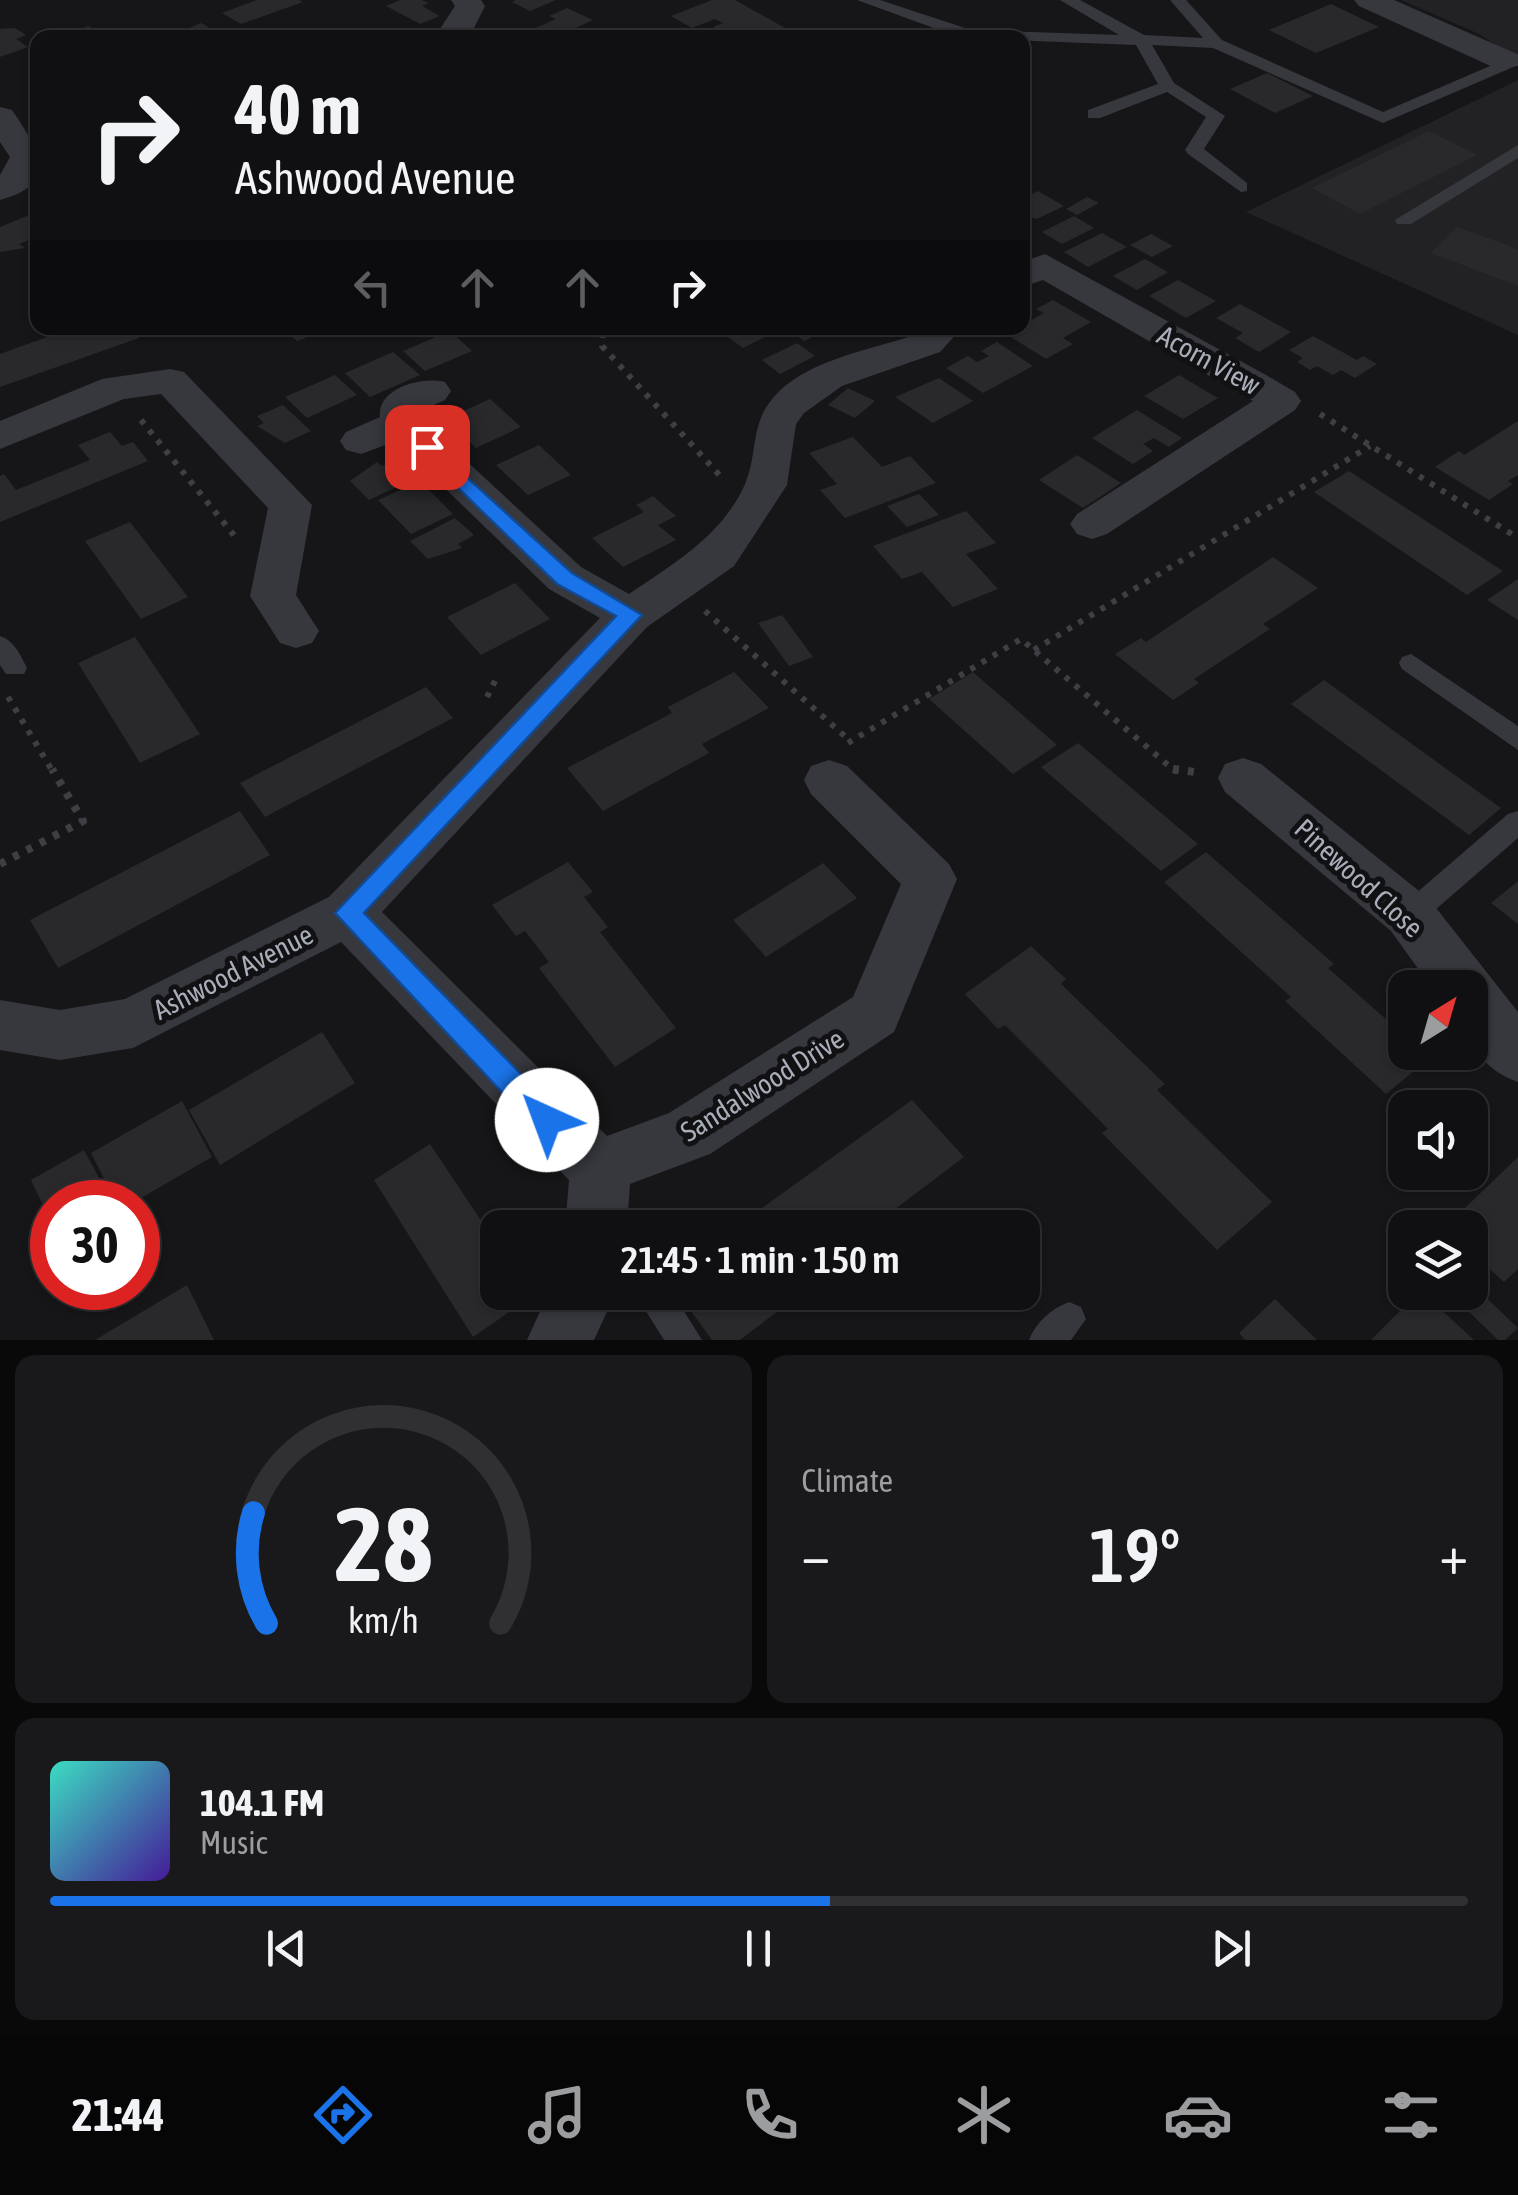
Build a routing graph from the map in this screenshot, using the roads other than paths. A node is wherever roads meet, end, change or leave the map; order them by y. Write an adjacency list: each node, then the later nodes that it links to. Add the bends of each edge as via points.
1 (466, 0): 6 (street, via 470,6)
2 (865, 0): 7 (lane)
3 (1068, 0): 9 (lane)
4 (1178, 0): 10 (lane)
5 (1369, 0): 11 (street)
6 (459, 30)
7 (954, 30)
8 (1030, 37): 9 (lane)
9 (1140, 40): 10 (lane); 12 (lane)
10 (1216, 43): 11 (lane, via 1382,118)
11 (1514, 66)
12 (1168, 86): 13 (lane); 16 (lane, via 1216,116 1194,150)
13 (1094, 114)
14 (0, 117): 17 (street, via 27,158 19,178)
15 (1513, 158): 18 (lane)
16 (1241, 187)
17 (0, 190)
18 (1404, 220)
19 (1030, 264): 25 (street, Acorn View, via 1282,401)
20 (935, 336): 26 (street, Ashwood Avenue, via 828,377 789,404 776,424 766,485 718,554)
21 (431, 391): 22 (street, via 399,405)
22 (402, 423): 24 (street); 26 (street, via 565,578)
23 (0, 436): 27 (street, via 116,388 170,381 290,505 273,596)
24 (361, 441)
25 (1092, 524)
26 (630, 615): 35 (street, Ashwood Avenue)
27 (296, 630)
28 (0, 645): 30 (lane)
29 (1411, 663): 31 (lane)
30 (15, 668)
31 (1518, 740)
32 (839, 760): 41 (street, Sandalwood Drive, via 930,880 874,1014 690,1134)
33 (1243, 778): 36 (street, Pinewood Close)
34 (1518, 822): 36 (lane)
35 (348, 913): 39 (street, Ashwood Avenue, via 133,1023 60,1035); 41 (street, via 572,1147)
36 (1410, 915): 37 (street, Pinewood Close)
37 (1451, 970)
38 (1488, 1017): 40 (street)
39 (0, 1026)
40 (1518, 1056)
41 (600, 1167): 42 (street)
42 (597, 1210)
43 (575, 1310): 45 (street)
44 (664, 1310): 46 (lane)
45 (560, 1340)
46 (685, 1340)

